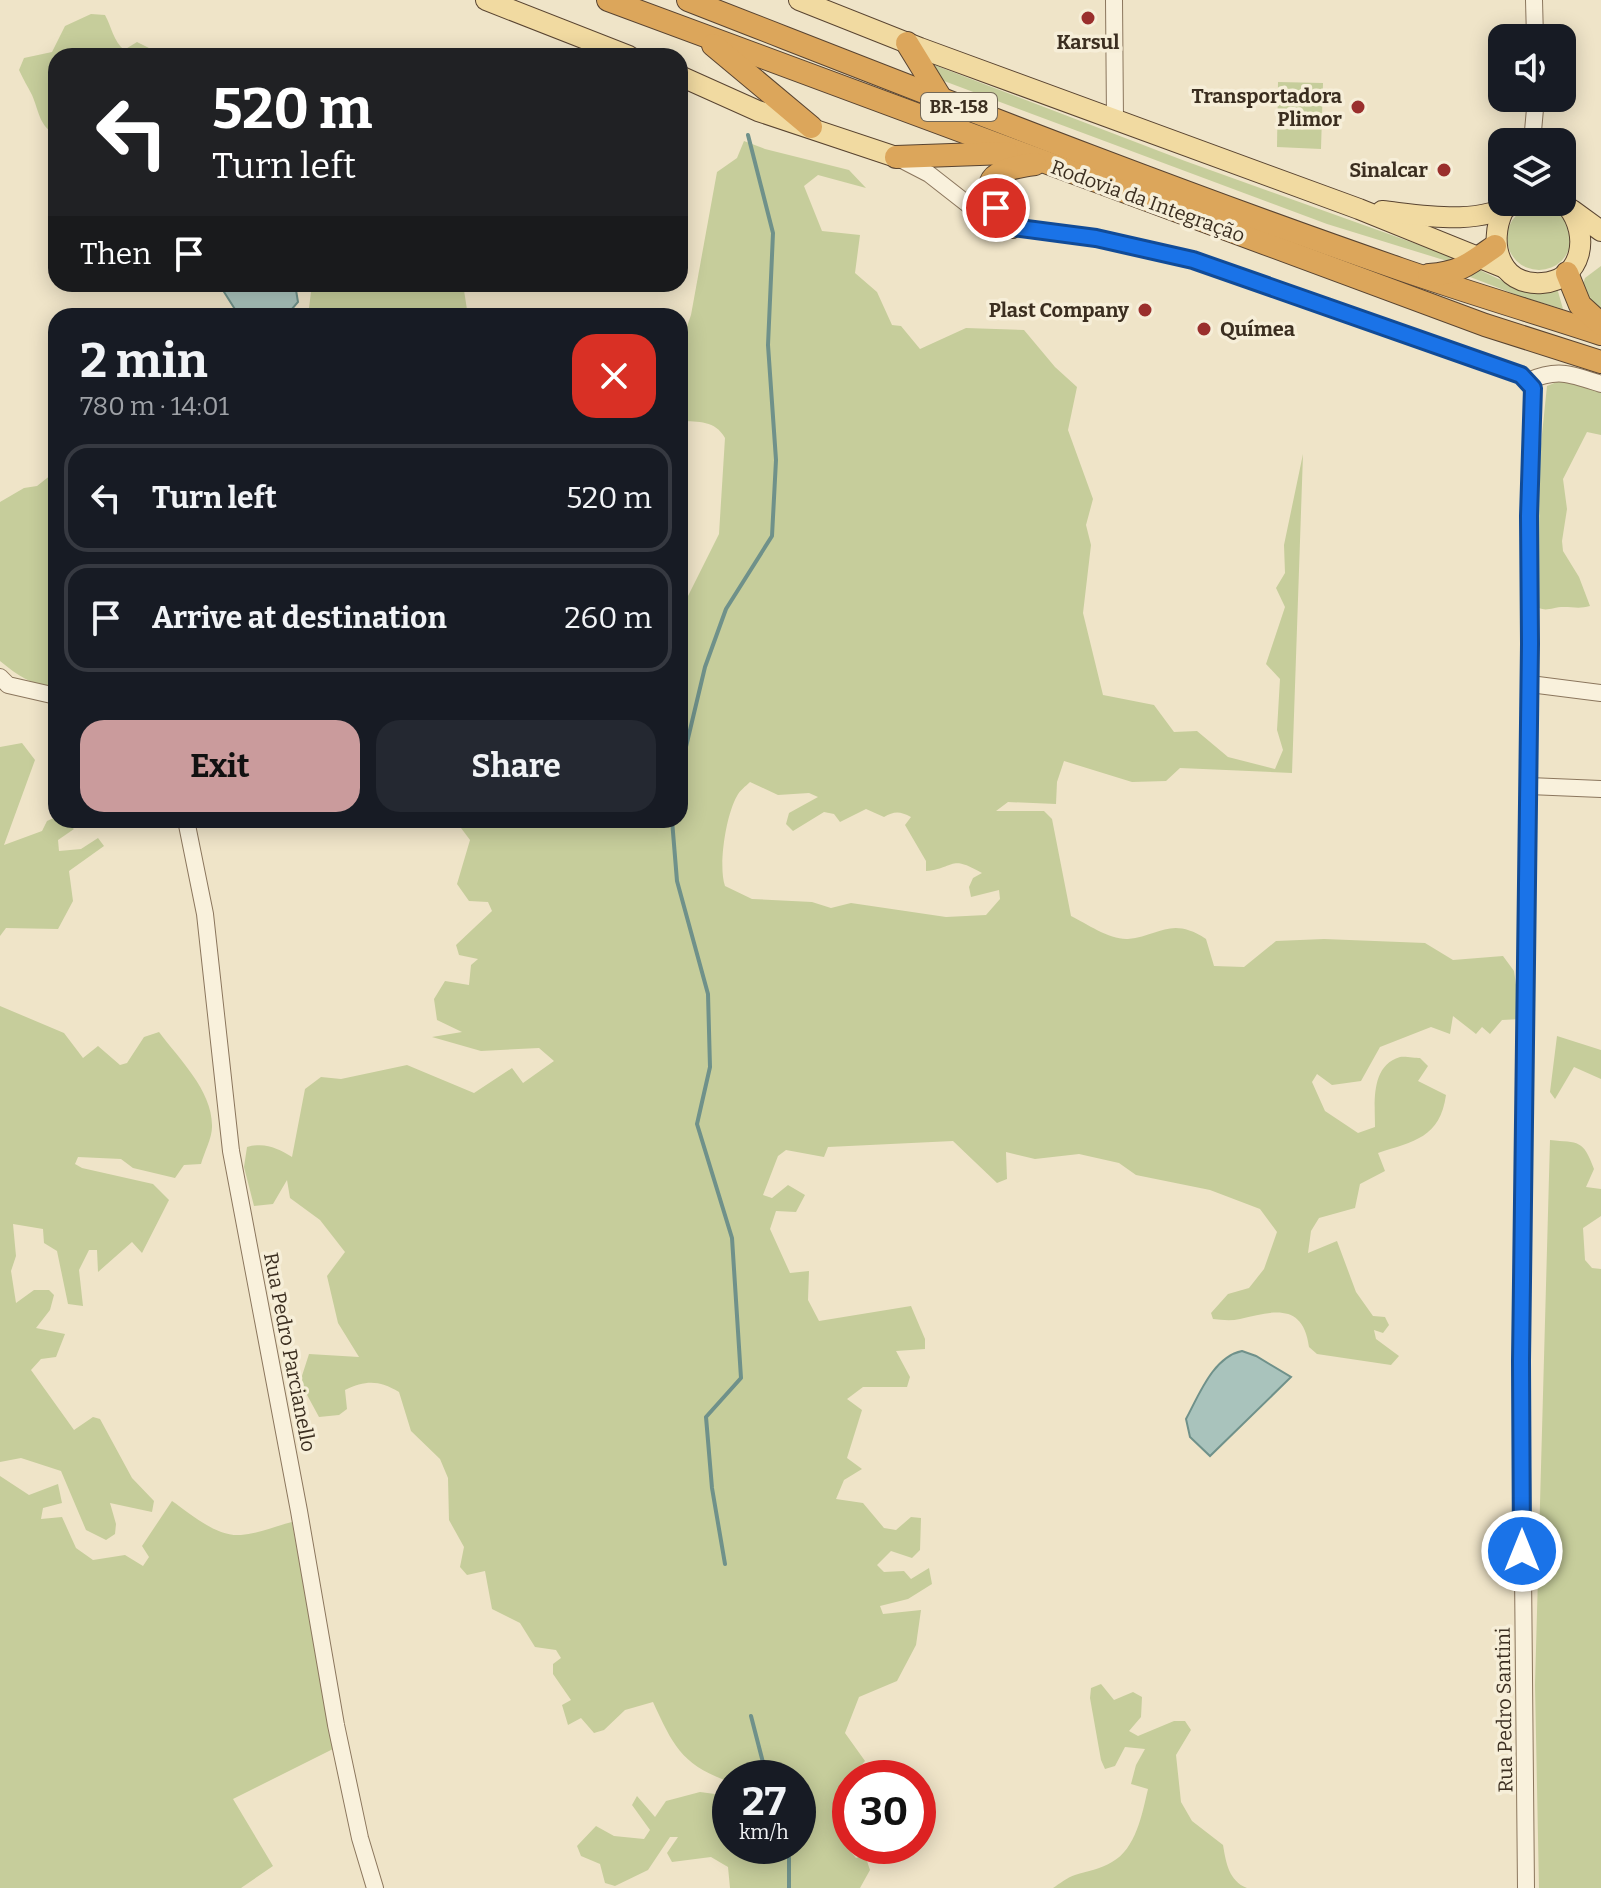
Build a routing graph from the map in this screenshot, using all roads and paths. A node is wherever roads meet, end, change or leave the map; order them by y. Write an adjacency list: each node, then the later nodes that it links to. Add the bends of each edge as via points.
1 (486, 0): 10 (main road)
2 (608, 0): 8 (highway, Rodovia da Integração / BR-158)
3 (688, 0): 12 (highway, Rodovia da Integração / BR-158)
4 (799, 0): 9 (main road, BR-158)
5 (1114, 0): 13 (street)
6 (1534, 0): 7 (street)
7 (1535, 24)
8 (700, 34): 14 (highway, BR-158); 15 (highway, Rodovia da Integração / BR-158)
9 (907, 43): 12 (highway, BR-158); 13 (main road, BR-158)
10 (609, 48)
11 (688, 80): 14 (main road, BR-158, via 758,111)
12 (942, 100): 28 (highway, Rodovia da Integração / BR-158)
13 (1115, 119): 18 (main road, BR-158)
14 (811, 127): 16 (main road, BR-158)
15 (1020, 153): 16 (highway, BR-158); 17 (highway, Rodovia da Integração / BR-158)
16 (896, 157): 23 (street, BR-158, via 929,174 984,217)
17 (1044, 162): 23 (highway, via 1010,167 994,176 989,193); 31 (highway, Rodovia da Integração / BR-158, via 1494,329)
18 (1359, 209): 20 (main road, BR-158, via 1468,217); 26 (main road, BR-158)
19 (1576, 211): 24 (main road)
20 (1488, 212)
21 (1505, 216): 26 (main road)
22 (1575, 216): 27 (main road, via 1581,230)
23 (1012, 227): 32 (street, BR-158, via 1096,238 1193,260)
24 (1601, 231)
25 (1601, 249): 27 (main road)
26 (1487, 252): 27 (main road, via 1529,282 1556,280); 28 (highway, via 1449,274)
27 (1573, 264): 29 (highway, via 1580,305)
28 (1418, 275): 30 (highway, Rodovia da Integração / BR-158)
29 (1601, 324)
30 (1601, 334)
31 (1601, 362)
32 (1528, 381): 33 (street, via 1567,372); 35 (street, Rua Pedro Santini, via 1533,388)
33 (1601, 384)
34 (0, 677): 37 (street, via 8,685)
35 (1530, 684): 36 (street); 38 (street, Rua Pedro Santini)
36 (1601, 693)
37 (48, 694)
38 (1529, 786): 39 (street); 42 (street, Rua Pedro Santini, via 1521,1361)
39 (1601, 789)
40 (188, 828): 41 (street, Rua Pedro Parcianello, via 205,914 231,1151 339,1739)
41 (375, 1888)
42 (1526, 1888)

